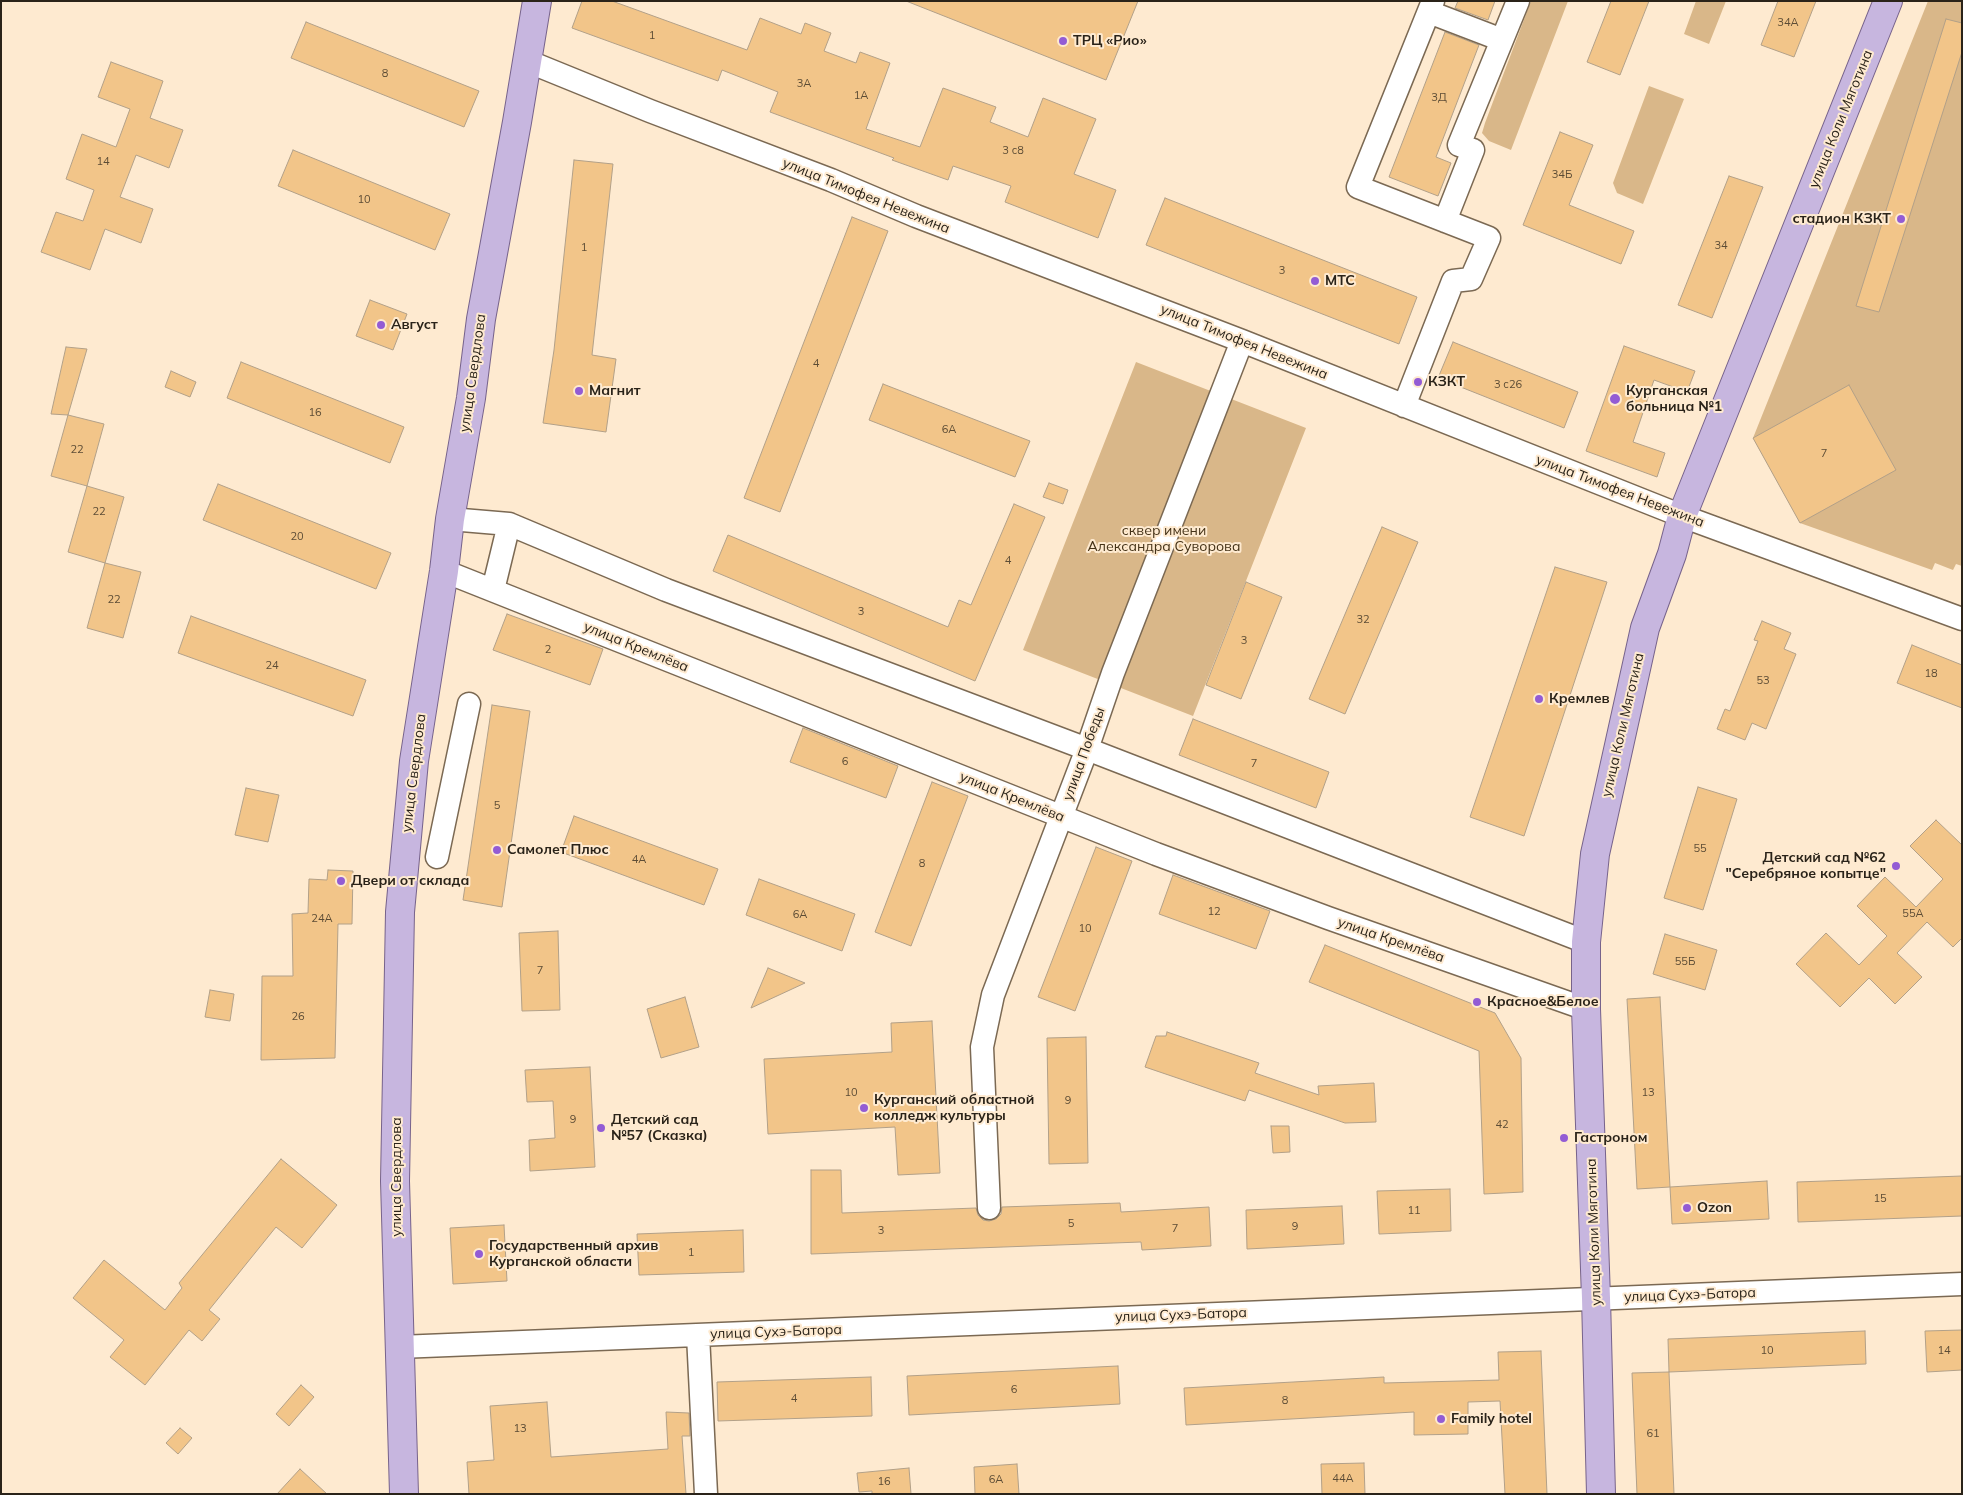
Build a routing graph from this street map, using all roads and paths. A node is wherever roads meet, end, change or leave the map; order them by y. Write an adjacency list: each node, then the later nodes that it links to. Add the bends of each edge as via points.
1 (537, 1): 6 (main road, улица Свердлова)
2 (1518, 1): 5 (street)
3 (1888, 1): 10 (main road, улица Коли Мяготина)
4 (1431, 6): 5 (street); 7 (street, via 1358,187)
5 (1502, 40): 7 (street, via 1459,145 1473,150)
6 (527, 61): 8 (street, улица Тимофея Невежина); 11 (main road, улица Свердлова, via 481,319)
7 (1445, 221): 9 (street, via 1489,238 1471,279 1453,281)
8 (1242, 341): 9 (street, улица Тимофея Невежина); 17 (street, улица Победы, via 1111,678)
9 (1404, 406): 10 (street, улица Тимофея Невежина)
10 (1682, 516): 15 (street, улица Тимофея Невежина); 20 (main road, улица Коли Мяготина, via 1645,628 1607,794 1595,854)
11 (450, 519): 12 (street); 13 (main road, улица Свердлова)
12 (509, 524): 14 (street); 17 (street, via 666,590)
13 (444, 571): 14 (street, улица Кремлёва); 26 (main road, улица Свердлова, via 414,761 400,912 395,1181)
14 (493, 590): 18 (street, улица Кремлёва)
15 (1962, 620)
16 (470, 704): 19 (street)
17 (1087, 749): 18 (street, улица Победы); 20 (street)
18 (1060, 816): 21 (street, улица Кремлёва, via 1328,918); 22 (street, улица Победы, via 994,996 982,1047)
19 (437, 857)
20 (1586, 942): 21 (main road, улица Коли Мяготина)
21 (1586, 1009): 24 (main road, улица Коли Мяготина)
22 (989, 1208)
23 (1962, 1284): 24 (street, улица Сухэ-Батора)
24 (1596, 1298): 25 (street, улица Сухэ-Батора); 29 (main road, улица Коли Мяготина)
25 (698, 1335): 26 (street, улица Сухэ-Батора); 28 (street)
26 (400, 1347): 27 (main road, улица Свердлова)
27 (404, 1494)
28 (706, 1494)
29 (1600, 1494)

